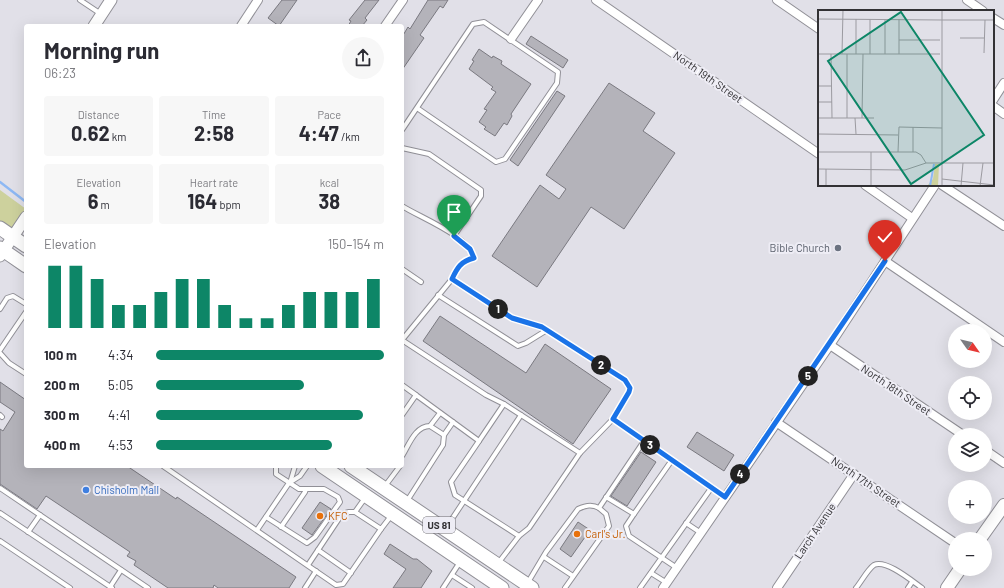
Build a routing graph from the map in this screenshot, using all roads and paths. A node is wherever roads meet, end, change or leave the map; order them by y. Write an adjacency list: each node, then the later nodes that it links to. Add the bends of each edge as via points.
1 (80, 0): 10 (lane)
2 (111, 0): 10 (street)
3 (258, 0): 13 (street)
4 (403, 0): 14 (street)
5 (538, 0): 17 (street)
6 (596, 0): 25 (street, North 19th Street)
7 (776, 0): 16 (street)
8 (967, 0): 9 (street)
9 (982, 10)
10 (101, 14): 12 (street)
11 (994, 19): 15 (street)
12 (95, 24)
13 (242, 24)
14 (386, 24)
15 (1004, 25)
16 (818, 28)
17 (511, 39): 21 (lane, via 484,22 473,24); 21 (lane, via 558,72 557,83 505,159 496,162)
18 (1004, 83): 19 (street)
19 (994, 98)
20 (994, 107): 22 (street)
21 (417, 108): 23 (lane)
22 (1004, 114)
23 (404, 127)
24 (404, 148): 34 (lane, via 429,154 481,190 481,196)
25 (818, 153)
26 (866, 186): 30 (street)
27 (934, 186): 30 (street)
28 (944, 186): 32 (street)
29 (404, 207): 34 (lane)
30 (912, 218): 38 (street)
31 (24, 220): 35 (street)
32 (1004, 226)
33 (0, 228): 35 (main road)
34 (454, 236): 41 (lane, via 470,249 474,258 465,260 458,266)
35 (13, 237): 36 (main road); 37 (street)
36 (24, 245)
37 (1, 252): 39 (main road)
38 (885, 261): 50 (street); 51 (street)
39 (24, 265)
40 (404, 270): 42 (lane)
41 (452, 279): 43 (lane); 47 (lane, via 512,318)
42 (421, 282)
43 (438, 295): 47 (lane, via 518,346); 48 (lane)
44 (24, 303): 45 (lane, via 13,296 7,298)
45 (0, 309)
46 (24, 315): 52 (lane)
47 (547, 330): 60 (lane, via 628,382 629,392)
48 (404, 338)
49 (404, 341): 56 (lane)
50 (1004, 342)
51 (830, 344): 62 (street); 64 (street, North 18th Street)
52 (0, 352): 53 (lane, via 9,363)
53 (24, 373)
54 (404, 387): 55 (lane)
55 (416, 396): 57 (lane); 58 (lane)
56 (504, 404): 59 (lane); 66 (lane)
57 (404, 412)
58 (440, 413): 61 (lane); 63 (lane)
59 (521, 415): 69 (lane); 89 (lane)
60 (613, 419): 67 (lane); 69 (lane)
61 (453, 422): 65 (lane); 66 (lane)
62 (776, 422): 80 (street, North 17th Street); 88 (street)
63 (430, 426): 65 (lane); 68 (lane, via 418,430)
64 (953, 428)
65 (444, 435): 90 (lane, via 443,445)
66 (479, 441): 89 (lane, via 451,482 456,495)
67 (644, 441): 71 (lane); 87 (lane)
68 (404, 453)
69 (580, 453): 109 (lane, via 529,528)
70 (992, 455): 72 (street)
71 (672, 460): 82 (lane); 98 (lane)
72 (1004, 463)
73 (166, 468): 104 (lane)
74 (276, 468): 81 (lane, via 276,474)
75 (294, 468): 81 (lane)
76 (306, 468): 81 (lane)
77 (325, 468): 86 (main road, US 81)
78 (399, 468): 85 (lane)
79 (359, 469): 85 (main road, US 81)
80 (854, 474): 110 (street, North 17th Street); 138 (street, Larch Avenue)
81 (290, 483): 84 (lane, via 299,489); 100 (lane)
82 (712, 487): 88 (lane); 101 (lane)
83 (0, 488): 99 (lane)
84 (306, 488): 95 (lane, via 324,489 338,497 340,502); 102 (lane)
85 (384, 488): 90 (main road, US 81)
86 (366, 496): 93 (lane); 97 (main road, US 81)
87 (606, 497): 92 (lane); 98 (lane)
88 (725, 497): 108 (street)
89 (464, 501): 105 (lane); 109 (lane)
90 (405, 503): 105 (main road, US 81)
91 (1004, 505): 107 (main road)
92 (599, 508): 113 (lane, via 586,505 578,509); 124 (lane, via 606,514 609,526)
93 (355, 512): 96 (lane); 103 (lane)
94 (0, 513): 106 (lane)
95 (332, 513): 96 (lane); 102 (lane, via 315,537 307,543)
96 (342, 514): 112 (lane)
97 (393, 514): 103 (lane); 115 (main road, US 81)
98 (634, 514): 114 (lane, via 626,526 629,536)
99 (40, 515): 106 (lane); 119 (lane)
100 (266, 517): 102 (lane); 104 (lane)
101 (686, 523): 108 (lane); 114 (lane)
102 (281, 527)
103 (381, 529): 122 (lane)
104 (257, 530): 116 (lane)
105 (446, 530): 117 (main road, US 81)
106 (28, 532): 128 (lane)
107 (985, 532)
108 (701, 533): 118 (street)
109 (519, 536): 117 (lane)
110 (948, 538)
111 (0, 541): 131 (lane)
112 (318, 550): 116 (lane); 122 (lane)
113 (544, 558): 124 (lane); 130 (lane)
114 (661, 558): 118 (lane); 121 (lane)
115 (462, 560): 123 (lane); 135 (main road, US 81)
116 (308, 565): 120 (lane)
117 (497, 565): 130 (main road, US 81)
118 (677, 568): 127 (street)
119 (121, 570): 128 (lane); 132 (lane)
120 (316, 571): 122 (lane, via 339,586); 133 (lane)
121 (651, 572): 127 (lane); 137 (lane)
122 (351, 573)
123 (452, 575): 129 (lane); 134 (lane)
124 (573, 576): 136 (lane)
125 (955, 576): 142 (main road)
126 (912, 582): 139 (lane, via 891,567 879,564 874,566); 140 (lane); 141 (lane)
127 (665, 585)
128 (111, 587)
129 (470, 587)
130 (528, 587)
131 (70, 588)
132 (148, 588)
133 (305, 588)
134 (443, 588)
135 (502, 588)
136 (565, 588)
137 (640, 588)
138 (777, 588)
139 (856, 588)
140 (908, 588)
141 (922, 588)
142 (947, 588)

